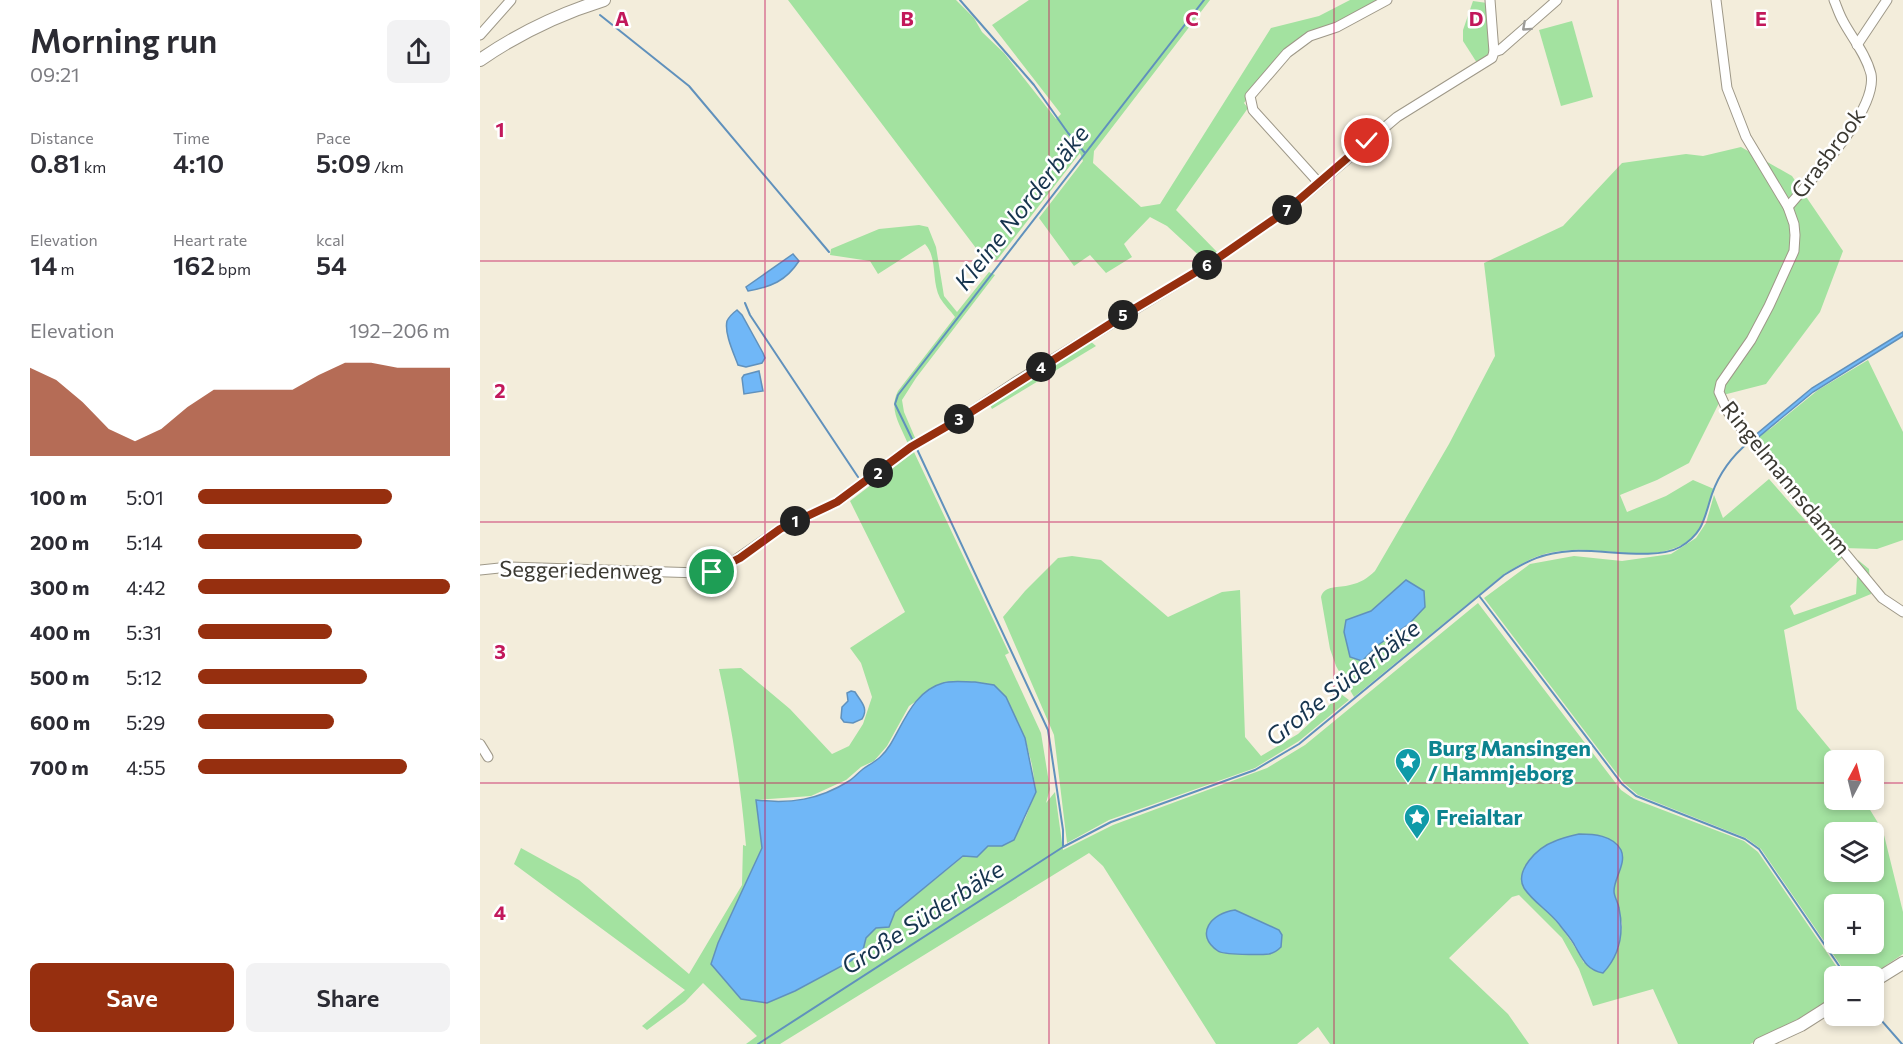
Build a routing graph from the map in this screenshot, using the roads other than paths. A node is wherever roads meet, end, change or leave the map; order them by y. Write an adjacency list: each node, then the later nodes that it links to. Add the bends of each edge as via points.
1 (511, 0): 9 (street)
2 (604, 0): 12 (main road, via 530,28)
3 (1387, 0): 13 (street, via 1337,27 1310,36 1287,53 1250,96 1253,110)
4 (1490, 0): 11 (street)
5 (1557, 0): 11 (street, Seggeriedenweg, one-way to 11)
6 (1716, 0): 14 (street, Ringelmannsdamm, via 1727,88 1746,137)
7 (1834, 0): 10 (street, Grasbrook)
8 (1887, 0): 10 (street)
9 (480, 35)
10 (1857, 45): 14 (street, Grasbrook, via 1870,72 1871,89 1865,106 1845,138)
11 (1494, 52): 13 (street, Seggeriedenweg, via 1492,58 1397,117)
12 (480, 59)
13 (1319, 183): 15 (street, Seggeriedenweg, via 1211,263 914,445 837,502 780,529 740,558 712,572 510,567)
14 (1788, 207): 16 (street, Ringelmannsdamm, via 1794,224 1794,251 1751,340 1721,383 1719,392 1728,412 1882,598)
15 (480, 570)
16 (1903, 612)
17 (480, 744): 18 (street)
18 (488, 757)
19 (1903, 963): 20 (main road)
20 (1884, 975)
21 (1824, 1010): 22 (main road)
22 (1760, 1044)

